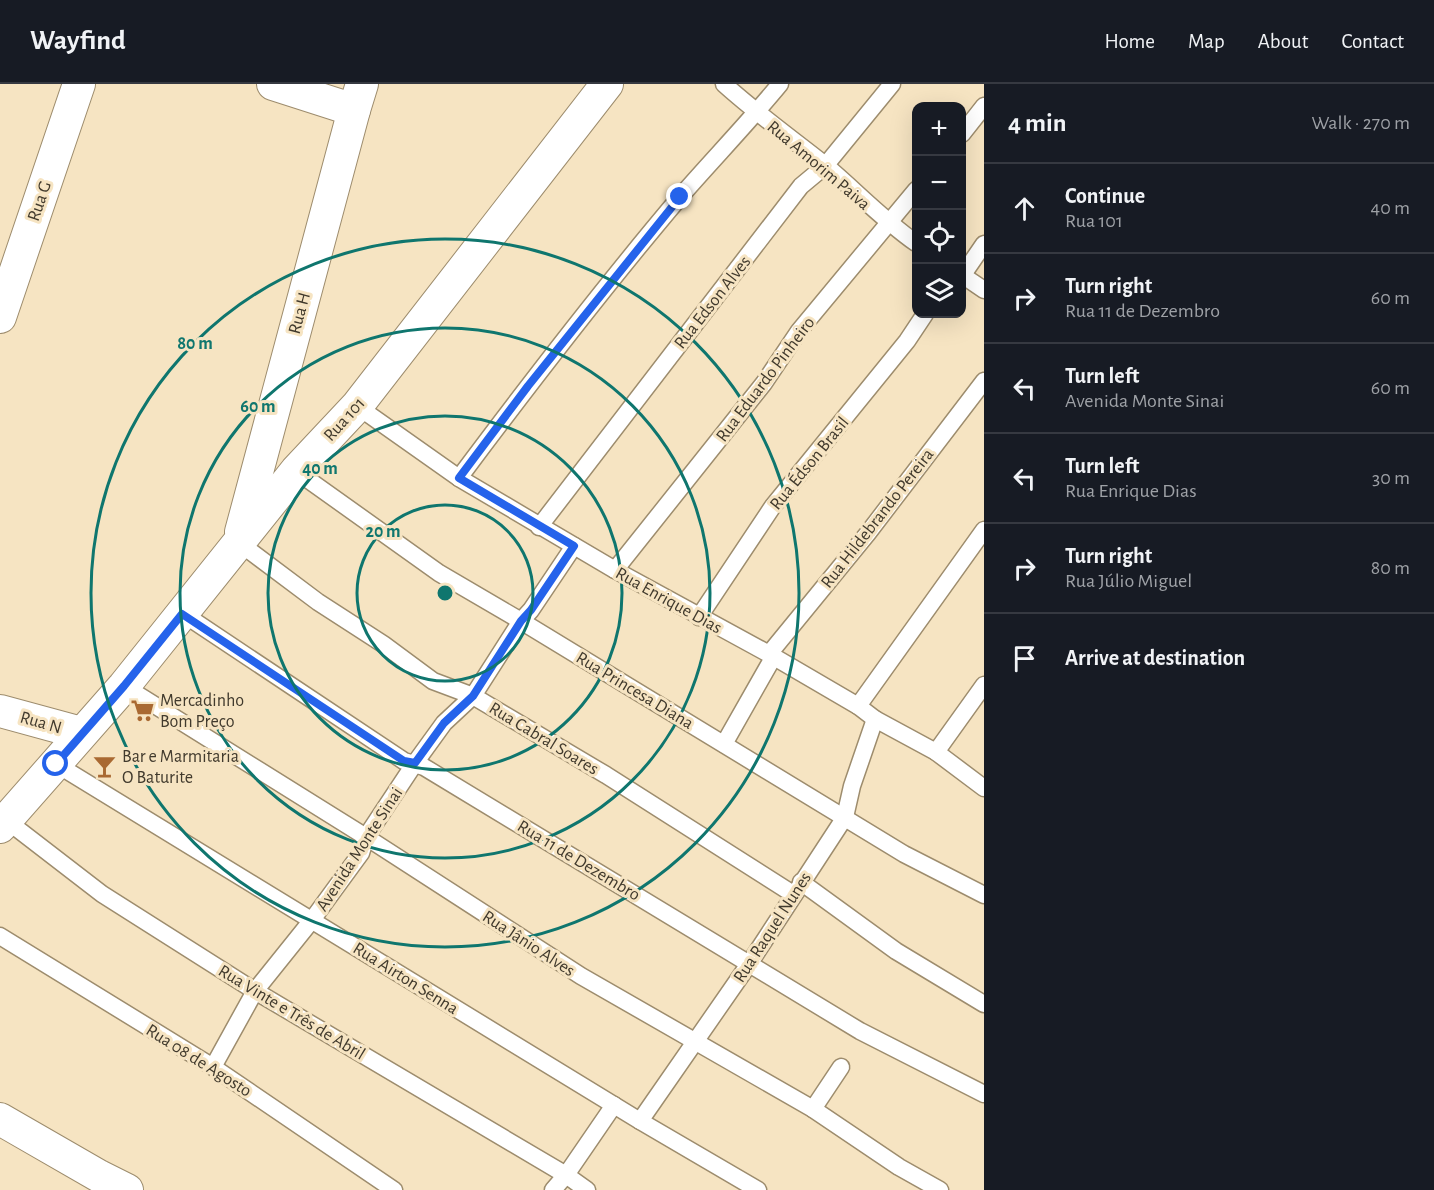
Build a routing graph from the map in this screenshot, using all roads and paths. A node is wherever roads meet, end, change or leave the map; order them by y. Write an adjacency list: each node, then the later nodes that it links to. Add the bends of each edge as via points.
1 (79, 84): 19 (street, Rua G)
2 (273, 84): 7 (street)
3 (607, 84): 22 (street, Rua 101)
4 (724, 84): 9 (lane, Rua Amorim Paiva)
5 (780, 84): 9 (lane)
6 (892, 84): 11 (lane, Rua Edson Alves)
7 (358, 97): 27 (street, Rua H)
8 (984, 106): 10 (lane)
9 (756, 113): 11 (lane, Rua Amorim Paiva); 24 (lane, via 680,197)
10 (966, 129)
11 (825, 166): 13 (lane, Rua Amorim Paiva); 25 (lane, Rua Edson Alves, via 801,186)
12 (912, 195): 13 (lane, Rua Eduardo Pinheiro)
13 (889, 224): 14 (lane, Rua Amorim Paiva); 29 (lane, Rua Eduardo Pinheiro, via 799,331 765,382)
14 (912, 240)
15 (984, 244): 16 (lane)
16 (966, 269)
17 (966, 278): 18 (lane)
18 (984, 290)
19 (0, 317)
20 (922, 318): 31 (lane, Rua Édson Brasil, via 773,506)
21 (984, 381): 33 (lane, Rua Hildebrando Pereira)
22 (357, 406): 23 (street, Rua 101); 24 (lane, Rua Enrique Dias)
23 (296, 471): 27 (street, Rua 101); 32 (lane, Rua Princesa Diana, via 439,573)
24 (459, 478): 25 (lane, Rua Enrique Dias)
25 (539, 527): 28 (lane, Rua Enrique Dias)
26 (984, 530): 37 (lane)
27 (238, 542): 30 (street, Rua 101); 36 (lane, Rua Cabral Soares, via 433,681)
28 (574, 546): 29 (lane, Rua Enrique Dias); 32 (lane, Avenida Monte Sinai)
29 (615, 570): 31 (lane, Rua Enrique Dias)
30 (182, 614): 35 (street, Rua 101); 43 (lane, Rua 11 de Dezembro, via 404,761)
31 (699, 617): 33 (lane, Rua Enrique Dias)
32 (521, 621): 36 (lane, Avenida Monte Sinai); 41 (lane, Rua Princesa Diana)
33 (771, 655): 37 (lane, Rua Enrique Dias); 41 (lane, Rua Hildebrando Pereira)
34 (984, 685): 42 (lane)
35 (124, 686): 40 (street, Rua 101); 48 (lane, Rua Jânio Alves)
36 (473, 696): 43 (lane, Avenida Monte Sinai, via 444,723); 49 (lane, Rua Cabral Soares)
37 (858, 706): 39 (lane, Rua Enrique Dias)
38 (0, 711): 40 (street, Rua N)
39 (875, 719): 42 (lane, Rua Enrique Dias); 46 (lane, Rua Raquel Nunes)
40 (81, 733): 44 (street, Rua 101)
41 (724, 744): 46 (lane, Rua Princesa Diana)
42 (936, 752): 45 (lane, Rua Enrique Dias)
43 (415, 763): 48 (lane, Avenida Monte Sinai); 53 (lane, Rua 11 de Dezembro)
44 (56, 764): 47 (street, Rua 101); 51 (lane, Rua Airton Senna)
45 (984, 788)
46 (845, 818): 49 (lane, Rua Raquel Nunes); 50 (lane, Rua Princesa Diana)
47 (3, 824): 54 (lane, Rua Vinte e Três de Abril, via 102,894)
48 (366, 837): 51 (lane, Avenida Monte Sinai, via 361,853); 56 (lane, Rua Jânio Alves, via 581,976)
49 (797, 888): 53 (lane, Rua Raquel Nunes); 55 (lane, Rua Cabral Soares)
50 (984, 895)
51 (312, 920): 54 (lane, Avenida Monte Sinai); 60 (lane, Rua Airton Senna)
52 (0, 936): 57 (lane, Rua 08 de Agosto)
53 (749, 964): 56 (lane, Rua Raquel Nunes); 59 (lane, Rua 11 de Dezembro, via 860,1031)
54 (255, 991): 57 (lane, Avenida Monte Sinai); 64 (lane, Rua Vinte e Três de Abril)
55 (984, 1004)
56 (695, 1040): 61 (lane, Rua Jânio Alves); 63 (lane, Rua Raquel Nunes)
57 (213, 1067): 66 (lane, Rua 08 de Agosto)
58 (841, 1067): 61 (lane)
59 (984, 1094)
60 (614, 1105): 63 (lane, Rua Airton Senna); 64 (lane)
61 (813, 1108): 70 (lane, Rua Jânio Alves)
62 (0, 1119): 65 (street)
63 (640, 1121): 69 (lane, Rua Airton Senna)
64 (566, 1174): 67 (lane); 68 (lane, Rua Vinte e Três de Abril)
65 (127, 1190)
66 (394, 1190)
67 (553, 1190)
68 (587, 1190)
69 (758, 1190)
70 (940, 1190)

